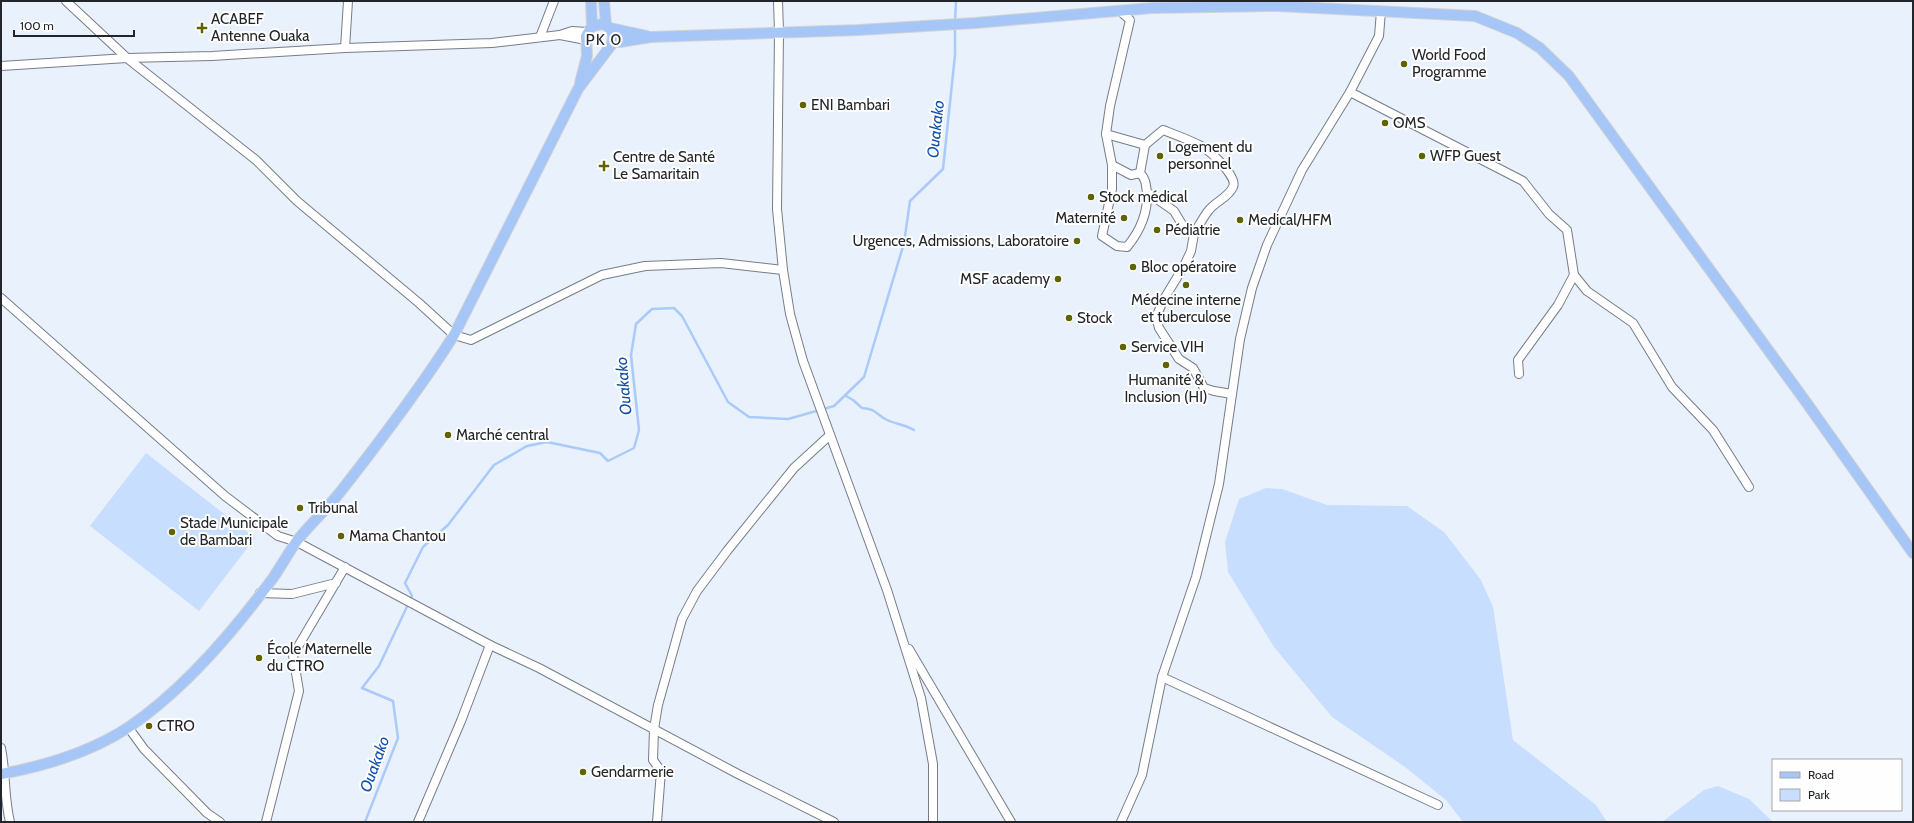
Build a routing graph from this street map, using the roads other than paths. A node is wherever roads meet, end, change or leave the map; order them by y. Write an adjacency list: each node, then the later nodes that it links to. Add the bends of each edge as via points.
1 (66, 1): 17 (street)
2 (348, 1): 16 (street)
3 (554, 1): 13 (street)
4 (591, 1): 12 (main road)
5 (604, 1): 10 (main road)
6 (778, 1): 11 (street)
7 (1153, 4): 8 (main road); 9 (main road)
8 (1119, 10): 11 (main road, via 975,23); 21 (street, via 1130,20)
9 (1381, 11): 20 (street, via 1379,36); 36 (main road, via 1475,16 1518,34 1540,48 1569,76)
10 (608, 26): 12 (main road, via 599,24); 14 (main road); 15 (main road, via 613,34)
11 (779, 32): 14 (main road); 27 (street, via 777,209)
12 (588, 36): 13 (street, via 572,31); 15 (main road, via 594,50 603,51); 19 (main road, via 585,66)
13 (540, 37): 16 (street, via 492,44)
14 (651, 37): 15 (main road)
15 (610, 45): 19 (main road)
16 (345, 48): 17 (street)
17 (127, 58): 18 (street); 30 (street, via 256,160 309,211)
18 (1, 66)
19 (578, 89): 30 (main road)
20 (1350, 92): 28 (street, via 1523,181 1549,214 1567,230); 32 (street, via 1302,170 1267,245 1252,288 1240,339)
21 (1106, 134): 22 (street); 23 (street)
22 (1145, 145): 24 (street); 26 (street, via 1163,130 1186,139 1204,148 1234,180 1230,193 1209,210)
23 (1112, 165): 24 (street, via 1131,175); 25 (street, via 1112,189 1102,236 1107,241 1127,247 1145,219)
24 (1140, 173): 25 (street, via 1145,178)
25 (1147, 192): 26 (street, via 1174,211 1183,226)
26 (1194, 234): 32 (street, via 1187,261 1156,317 1159,328 1179,359 1194,368 1204,388)
27 (783, 270): 30 (street, via 721,263 645,266 602,275 470,340); 33 (street, via 790,314 803,361)
28 (1574, 275): 31 (street, via 1558,305 1518,360); 34 (street, via 1587,291 1633,323 1672,388 1713,430)
29 (1, 298): 35 (street, via 225,496 278,536)
30 (454, 335): 35 (main road, via 433,369 340,492)
31 (1519, 374)
32 (1232, 394): 42 (street, via 1219,484 1200,562)
33 (830, 435): 40 (street, via 887,590); 44 (street, via 794,468 697,591 682,619 658,705)
34 (1749, 487)
35 (297, 542): 37 (street); 39 (main road)
36 (1913, 553)
37 (345, 567): 38 (street); 41 (street)
38 (336, 583): 39 (street, via 292,594); 50 (street, via 293,654 299,691)
39 (260, 593): 43 (main road, via 210,655 162,702)
40 (901, 636): 54 (street, via 921,698 933,764); 55 (street)
41 (490, 645): 44 (street); 51 (street)
42 (1162, 677): 47 (street); 56 (street, via 1142,775)
43 (128, 727): 46 (main road, via 105,741 61,759); 49 (street, via 144,749 207,814)
44 (654, 729): 52 (street, via 653,760 661,771); 53 (street)
45 (1, 748): 46 (street)
46 (3, 773): 48 (street)
47 (1438, 805)
48 (10, 822)
49 (220, 822)
50 (266, 822)
51 (418, 822)
52 (657, 822)
53 (834, 822)
54 (932, 822)
55 (1011, 822)
56 (1121, 822)

